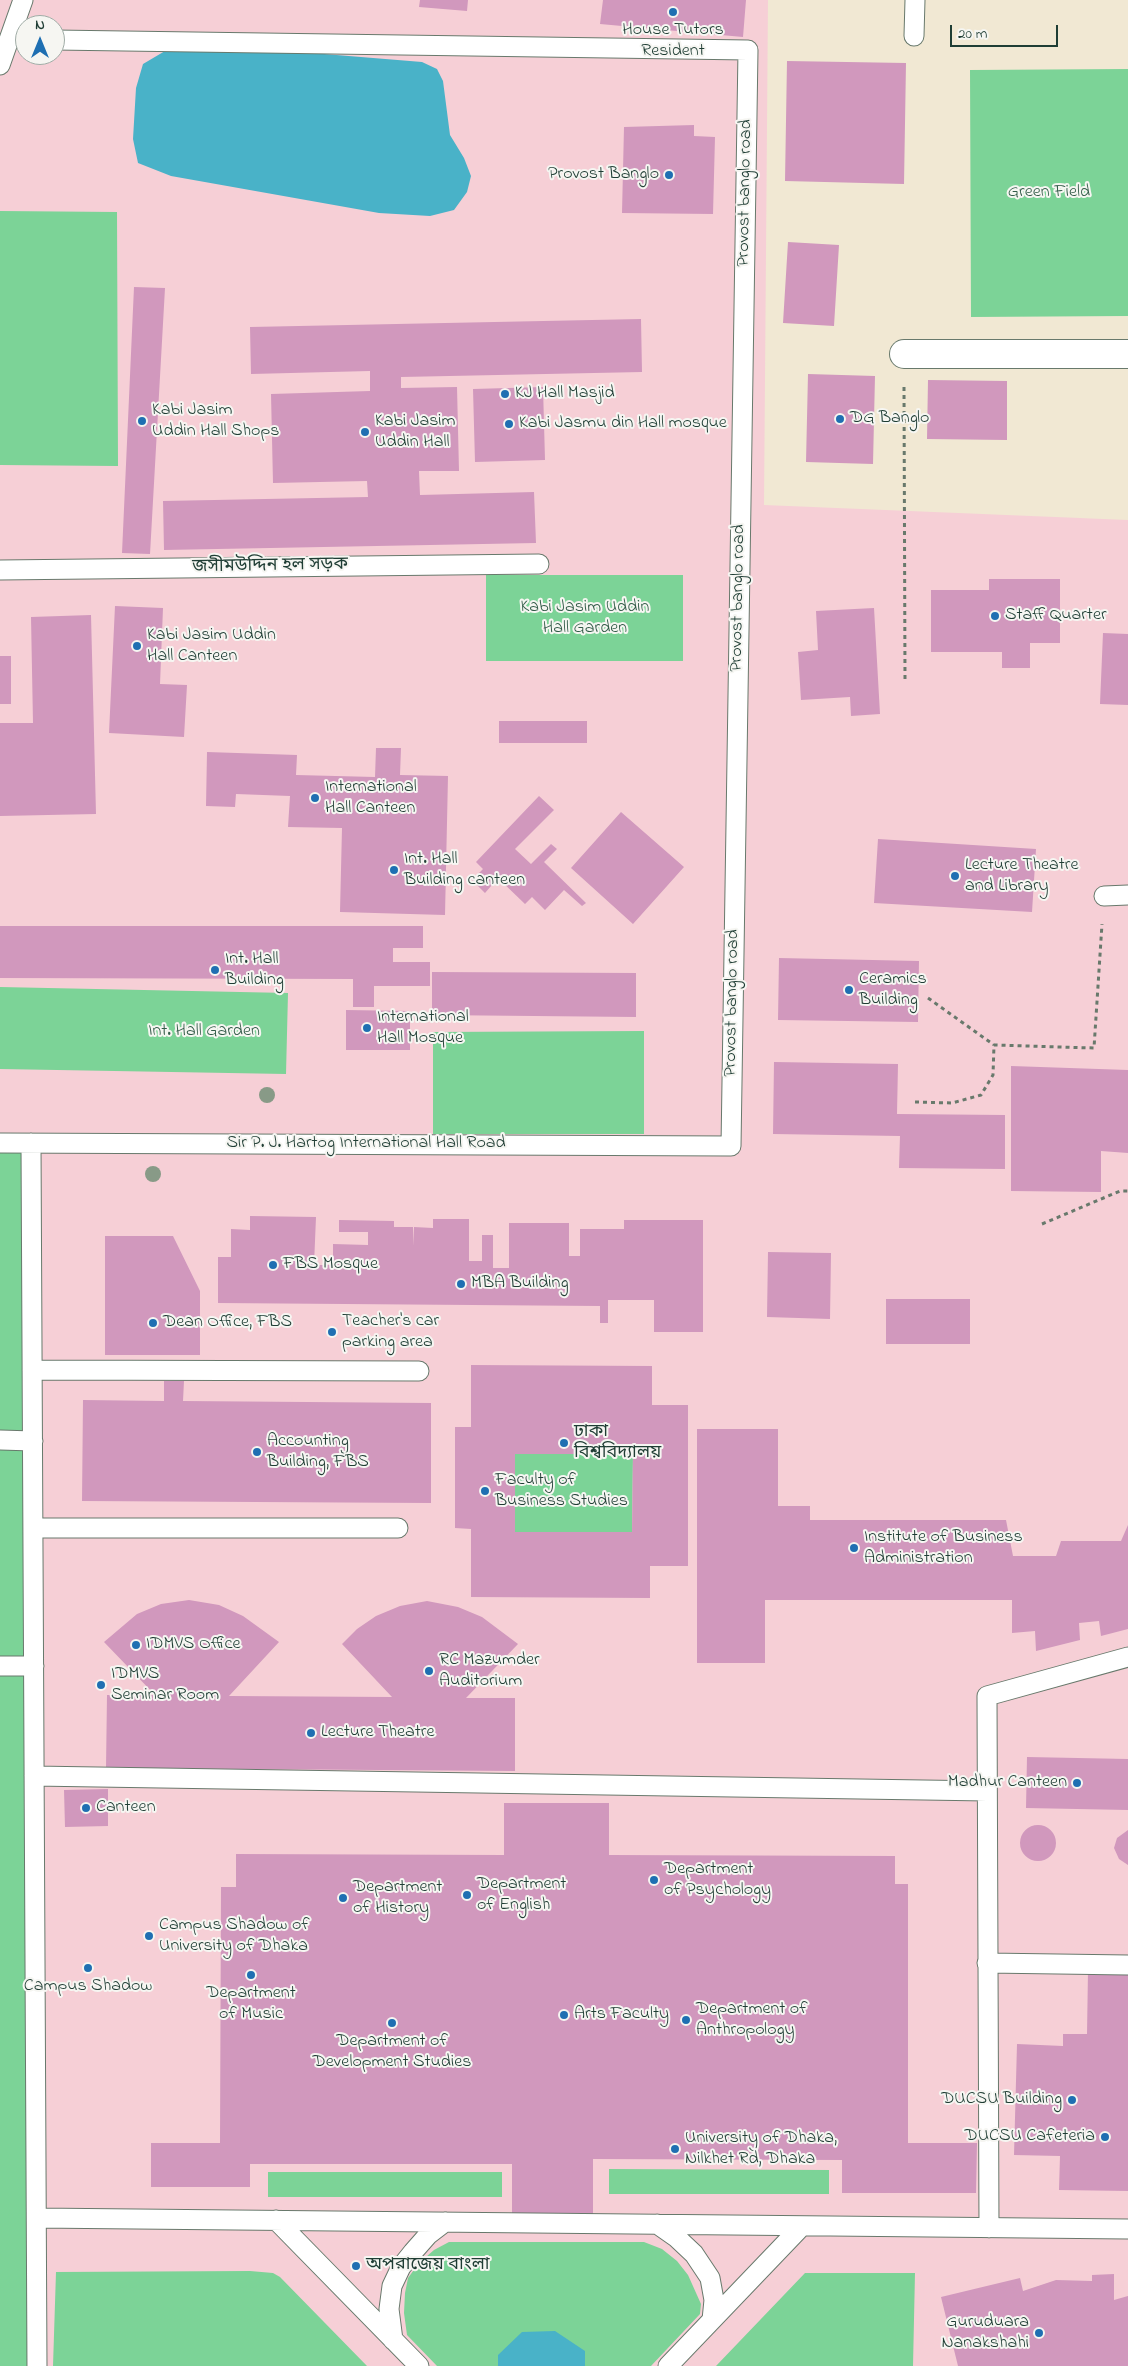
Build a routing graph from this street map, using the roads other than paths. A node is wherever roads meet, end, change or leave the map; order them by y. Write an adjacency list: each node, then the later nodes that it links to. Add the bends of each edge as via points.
1 (23, 0): 3 (lane)
2 (916, 0): 4 (lane)
3 (21, 15)
4 (914, 36)
5 (65, 40): 16 (lane, Provost banglo road, via 748,50)
6 (15, 42): 7 (lane)
7 (0, 65)
8 (904, 354): 9 (street)
9 (1128, 354)
10 (539, 564): 11 (lane, জসীমউদ্দিন হল সড়ক)
11 (0, 570)
12 (1128, 895): 13 (lane)
13 (1104, 896)
14 (0, 1142): 15 (lane, Sir P. J. Hartog International Hall Road)
15 (31, 1143): 16 (lane, Sir P. J. Hartog International Hall Road); 17 (lane)
16 (731, 1146)
17 (32, 1370): 18 (lane); 20 (lane)
18 (419, 1371)
19 (0, 1440): 20 (lane)
20 (33, 1441): 21 (lane)
21 (33, 1528): 22 (lane); 25 (lane)
22 (398, 1528)
23 (1128, 1657): 27 (lane, via 987,1696)
24 (0, 1666): 25 (lane)
25 (34, 1666): 26 (lane)
26 (34, 1776): 27 (lane); 30 (lane)
27 (987, 1791): 28 (lane)
28 (987, 1963): 29 (lane); 35 (lane)
29 (1128, 1965)
30 (36, 2218): 31 (lane); 39 (lane)
31 (276, 2220): 32 (lane); 38 (lane)
32 (445, 2222): 33 (lane); 38 (lane, via 413,2252 392,2286 389,2309)
33 (656, 2224): 34 (lane); 37 (lane, via 694,2254 710,2278 714,2300)
34 (802, 2226): 35 (lane); 37 (lane)
35 (989, 2228): 36 (lane)
36 (1128, 2229)
37 (712, 2320): 41 (lane)
38 (393, 2340): 40 (lane)
39 (37, 2366)
40 (418, 2366)
41 (668, 2366)

